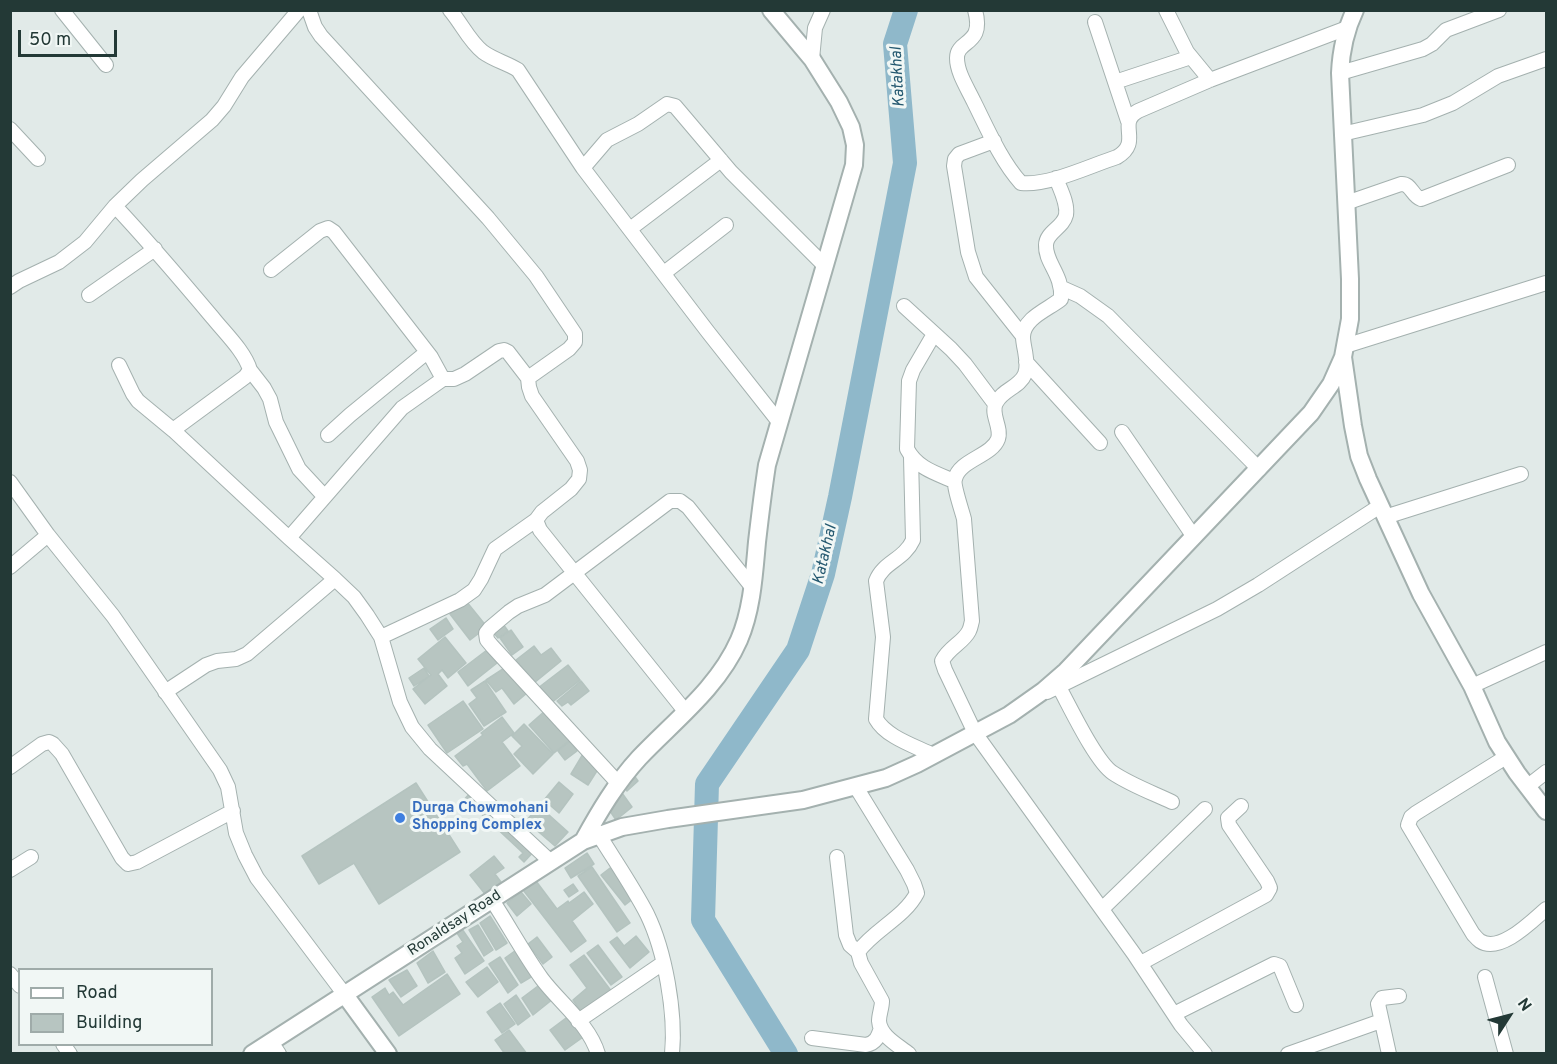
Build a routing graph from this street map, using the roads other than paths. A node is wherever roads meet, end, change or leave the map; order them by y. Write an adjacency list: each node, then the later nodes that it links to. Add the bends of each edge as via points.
1 (62, 10): 16 (street)
2 (300, 10): 30 (street, via 242,77 212,120)
3 (309, 10): 49 (street, via 321,36 488,218 536,276 575,334 569,349)
4 (771, 10): 14 (street)
5 (823, 10): 14 (street, via 814,28)
6 (975, 10): 23 (street, via 977,32 960,48 957,57 964,82)
7 (1166, 10): 13 (street)
8 (1355, 10): 12 (street)
9 (1499, 10): 17 (street, via 1446,30 1423,49)
10 (453, 11): 27 (street, via 483,52 518,70)
11 (1095, 22): 19 (street)
12 (1347, 27): 17 (street); 18 (street)
13 (1191, 57): 18 (street); 19 (street)
14 (812, 58): 34 (street, via 843,110 855,146 854,165)
15 (1546, 59): 22 (street, via 1498,76 1453,103 1423,115)
16 (106, 65)
17 (1340, 73): 22 (street)
18 (1210, 80): 20 (street, via 1132,114)
19 (1115, 82): 20 (street)
20 (1128, 121): 28 (street, via 1130,141 1125,152)
21 (10, 129): 24 (street)
22 (1342, 134): 29 (street)
23 (994, 141): 28 (street, via 1021,183); 43 (street, via 959,154 954,166 976,277)
24 (38, 159)
25 (721, 160): 27 (street, via 675,106 667,104 607,141); 32 (street); 34 (street)
26 (1508, 165): 29 (street, via 1421,199 1404,183)
27 (583, 168): 32 (street)
28 (1056, 178): 39 (street, via 1066,215 1045,242)
29 (1346, 203): 44 (street, via 1350,319)
30 (115, 206): 33 (street); 37 (street, via 75,251)
31 (726, 225): 36 (street)
32 (630, 229): 36 (street)
33 (155, 249): 40 (street); 48 (street, via 243,355)
34 (824, 265): 52 (street)
35 (271, 270): 45 (street, via 328,228)
36 (664, 273): 52 (street)
37 (12, 283)
38 (1546, 283): 44 (street)
39 (1062, 288): 43 (street, via 1061,299 1026,325); 58 (street, via 1107,316)
40 (89, 295)
41 (904, 306): 42 (street)
42 (934, 334): 51 (street, via 965,364); 57 (street, via 909,381 907,449)
43 (1023, 335): 46 (street)
44 (1344, 351): 58 (street, Ronaldsay Road, via 1331,384 1311,413); 63 (street, via 1359,456)
45 (427, 352): 50 (street); 55 (street)
46 (1026, 362): 51 (street, via 1025,374); 56 (street)
47 (119, 365): 53 (street, via 138,401)
48 (250, 370): 53 (street); 62 (street, via 270,399 276,422 299,469)
49 (528, 378): 50 (street, via 504,350 465,374); 64 (street, via 532,396 580,470 571,489)
50 (442, 379): 62 (street, via 402,408)
51 (995, 404): 60 (street, via 998,438 958,471)
52 (779, 422): 71 (street, via 767,465)
53 (173, 430): 67 (street)
54 (1122, 432): 66 (street)
55 (328, 435)
56 (1100, 443)
57 (911, 457): 60 (street, via 931,472); 80 (street, via 913,540 904,555 886,567 876,581 884,648 876,719 888,733)
58 (1259, 469): 66 (street, Ronaldsay Road)
59 (1521, 474): 63 (street)
60 (954, 481): 79 (street, via 964,519 972,621 969,631 946,652 942,661)
61 (10, 482): 65 (street)
62 (324, 496): 67 (street)
63 (1382, 512): 74 (street); 75 (street, via 1217,609)
64 (536, 520): 69 (street); 72 (street, via 495,549 474,590)
65 (48, 535): 68 (street); 76 (street, via 113,616)
66 (1194, 537): 77 (street, Ronaldsay Road, via 1066,670)
67 (289, 538): 70 (street)
68 (10, 567)
69 (574, 572): 71 (street, via 669,501 680,501); 78 (street); 84 (street, via 545,595 508,612 486,633 487,640)
70 (335, 579): 72 (street, via 354,597); 76 (street, via 247,654 206,665)
71 (752, 587): 78 (street, via 739,639 726,665)
72 (381, 637): 95 (street, via 400,702 412,727 430,749)
73 (1546, 652): 74 (street)
74 (1472, 686): 81 (street)
75 (1059, 687): 77 (street); 87 (street, via 1102,763 1112,773)
76 (165, 692): 90 (street, via 220,770)
77 (1026, 703): 79 (street, Ronaldsay Road)
78 (685, 711): 84 (street)
79 (975, 733): 80 (street, Ronaldsay Road); 98 (street)
80 (933, 755): 86 (street, Ronaldsay Road, via 886,778)
81 (1506, 757): 85 (street); 99 (street, via 1416,813 1408,825 1480,942 1502,942)
82 (10, 767): 90 (street, via 42,744 53,744 128,864)
83 (1546, 772): 85 (street)
84 (618, 783): 92 (street, via 603,805)
85 (1528, 786): 91 (street)
86 (856, 787): 92 (street, Ronaldsay Road, via 803,801 622,827); 100 (street, via 917,893 911,904)
87 (1172, 802)
88 (1240, 806): 102 (street, via 1228,818 1230,825 1267,881 1270,888 1266,895)
89 (1205, 809): 98 (street)
90 (233, 811): 104 (street, via 236,833 257,878)
91 (1546, 811)
92 (591, 838): 95 (street, Ronaldsay Road); 101 (street, via 647,915)
93 (31, 856): 96 (street)
94 (837, 857): 100 (street, via 846,935)
95 (551, 862): 97 (street, Ronaldsay Road)
96 (10, 870)
97 (492, 900): 104 (street, Ronaldsay Road); 108 (street, via 540,976)
98 (1102, 909): 102 (street)
99 (1546, 909)
100 (858, 952): 110 (street, via 882,1001)
101 (663, 963): 108 (street); 116 (street, via 674,1038)
102 (1141, 963): 107 (street)
103 (1485, 977): 121 (street)
104 (345, 995): 112 (street, Ronaldsay Road); 114 (street)
105 (1399, 996): 109 (street, via 1382,998 1378,1004)
106 (1296, 1005): 107 (street, via 1280,966 1274,964)
107 (1174, 1014): 118 (street)
108 (578, 1021): 115 (street)
109 (1381, 1021): 119 (street); 120 (street)
110 (881, 1028): 111 (street, via 875,1041 866,1045); 117 (street)
111 (812, 1038)
112 (275, 1048): 113 (street, Ronaldsay Road)
113 (252, 1053)
114 (388, 1053)
115 (598, 1053)
116 (672, 1053)
117 (909, 1053)
118 (1205, 1053)
119 (1288, 1053)
120 (1389, 1053)
121 (1506, 1053)

